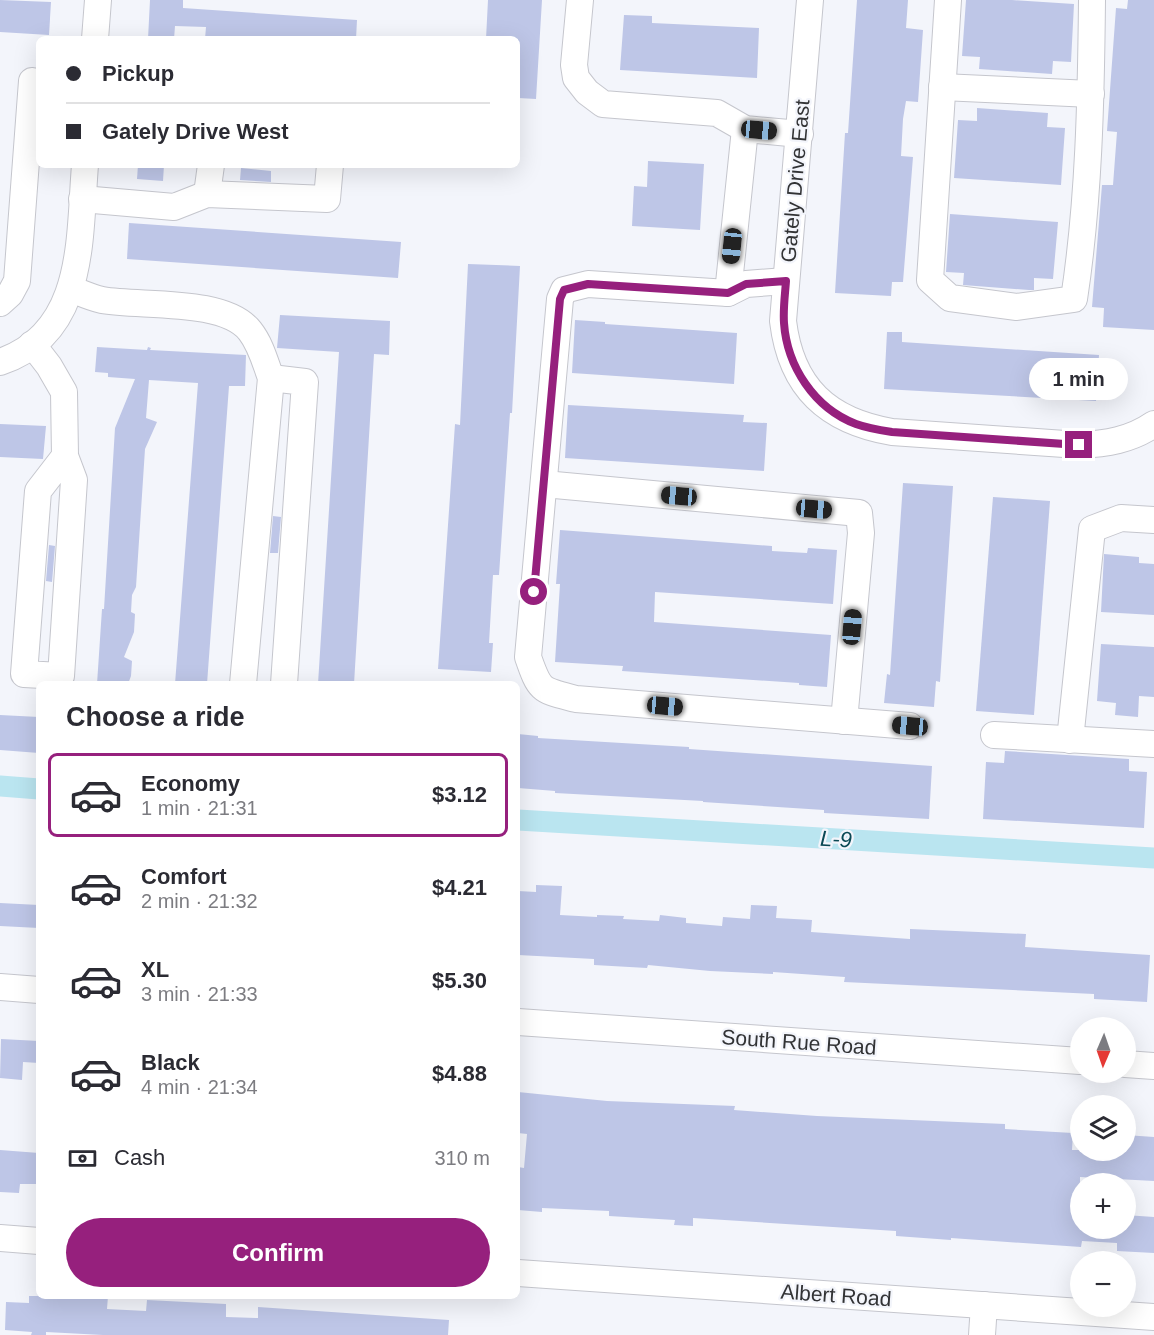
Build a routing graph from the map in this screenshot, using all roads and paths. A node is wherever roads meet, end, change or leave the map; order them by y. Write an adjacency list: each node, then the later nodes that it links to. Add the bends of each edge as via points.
1 (98, 0): 6 (street)
2 (580, 0): 10 (street, via 574,65 576,78 586,92 603,104 717,113)
3 (810, 0): 11 (street, Gately Drive East)
4 (948, 0): 8 (street)
5 (1092, 0): 9 (street)
6 (95, 36)
7 (36, 82): 20 (street, via 32,81 17,281)
8 (942, 87): 9 (street); 9 (street, via 930,280 950,298 1017,307 1074,299)
9 (1091, 94)
10 (745, 129): 11 (street); 19 (street)
11 (800, 134): 17 (street, Gately Drive East)
12 (85, 168): 16 (street)
13 (211, 168): 15 (street)
14 (330, 168): 15 (street, via 327,199)
15 (207, 194): 16 (street, via 174,207)
16 (82, 199): 18 (street)
17 (786, 281): 19 (street, via 746,284); 24 (street, Gately Drive East, via 783,321 788,350 800,376 818,399 840,416 867,428 1079,445 1108,444)
18 (71, 289): 21 (street, via 59,315); 23 (street, via 101,300 206,309 229,316 249,329 262,350)
19 (728, 293): 26 (street, via 588,284 564,290 560,299)
20 (0, 303)
21 (32, 344): 22 (street); 25 (street, via 64,392)
22 (0, 362)
23 (271, 378): 28 (street); 29 (street, via 305,382)
24 (1154, 424)
25 (65, 456): 25 (street, via 38,491 24,674 61,676 74,480)
26 (544, 484): 30 (street, via 528,657 536,681 545,691 576,699); 30 (street, via 859,513 861,533)
27 (1154, 520): 33 (street, via 1121,518 1092,529)
28 (243, 681)
29 (284, 681)
30 (844, 721): 31 (street)
31 (910, 726)
32 (994, 735): 33 (street)
33 (1070, 740): 34 (street)
34 (1154, 744)
35 (0, 987): 36 (street)
36 (36, 990)
37 (520, 1022): 38 (street, South Rue Road)
38 (1070, 1060)
39 (1136, 1065): 40 (street)
40 (1154, 1066)
41 (0, 1238): 42 (street)
42 (36, 1241)
43 (520, 1273): 44 (street, Albert Road)
44 (984, 1305): 45 (street, Albert Road); 46 (street)
45 (1154, 1317)
46 (982, 1335)

